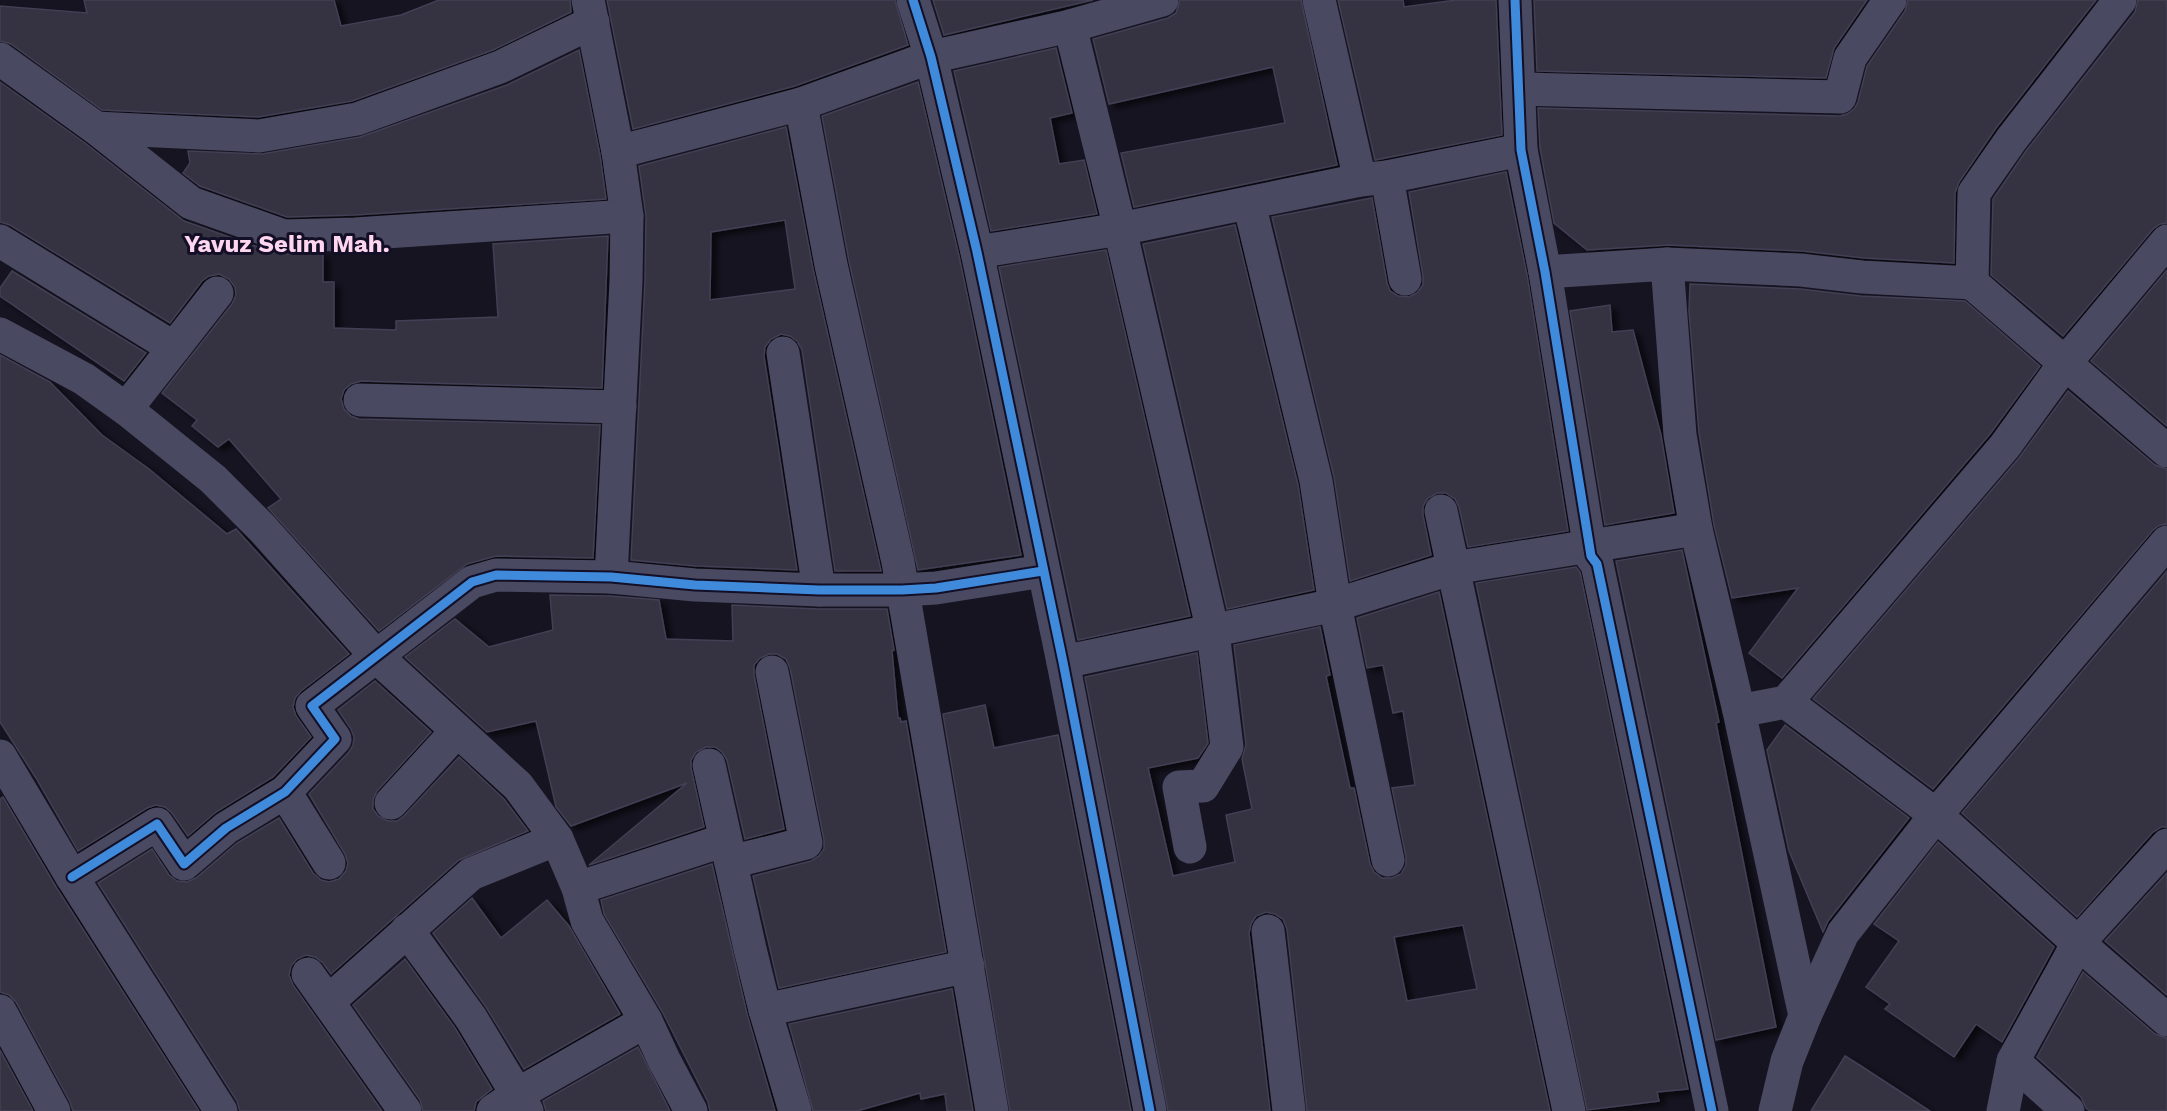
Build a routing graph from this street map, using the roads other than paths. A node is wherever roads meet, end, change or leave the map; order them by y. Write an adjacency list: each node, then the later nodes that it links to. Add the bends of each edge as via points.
1 (913, 0): 9 (street)
2 (1162, 0): 8 (street)
3 (1319, 0): 16 (street)
4 (1515, 0): 11 (street)
5 (1890, 0): 11 (street, via 1850,58 1840,97)
6 (2111, 3): 26 (street, via 1974,193)
7 (590, 11): 13 (street, via 500,67 357,119 259,136); 15 (street)
8 (1070, 26): 9 (street); 19 (street)
9 (931, 57): 12 (street); 22 (street)
10 (0, 59): 13 (street)
11 (1519, 89): 14 (street)
12 (801, 104): 15 (street); 44 (street, via 831,265)
13 (96, 128): 18 (street, via 191,203 284,236)
14 (1521, 150): 16 (street); 24 (street)
15 (618, 152): 18 (street)
16 (1373, 178): 17 (street); 25 (street)
17 (1249, 203): 19 (street); 45 (street, via 1316,481)
18 (627, 216): 33 (street)
19 (1120, 228): 22 (street); 46 (street)
20 (0, 240): 29 (street)
21 (2167, 241): 31 (street)
22 (977, 252): 41 (street)
23 (1667, 264): 24 (street); 26 (street); 37 (street, via 1680,435)
24 (1545, 272): 39 (street)
25 (1405, 279)
26 (1972, 283): 31 (street)
27 (217, 293): 29 (street)
28 (0, 334): 34 (street, via 84,379)
29 (174, 348): 34 (street)
30 (783, 353): 43 (street)
31 (2066, 363): 35 (street); 50 (street, via 2005,446)
32 (360, 399): 33 (street)
33 (620, 407): 42 (street)
34 (126, 409): 47 (street, via 213,479)
35 (2167, 451)
36 (1441, 511): 40 (street)
37 (1696, 529): 39 (street); 51 (street)
38 (2167, 542): 57 (street)
39 (1590, 546): 40 (street); 88 (street, via 1597,564)
40 (1453, 568): 45 (street); 87 (street)
41 (1043, 571): 44 (street); 48 (street)
42 (611, 577): 43 (street); 47 (street, via 496,575 472,582)
43 (819, 590): 44 (street)
44 (902, 591): 69 (street)
45 (1335, 605): 46 (street); 62 (street)
46 (1213, 632): 48 (street); 60 (street, via 1227,747 1203,786 1179,786)
47 (377, 657): 52 (street); 55 (street, via 312,706 335,739)
48 (1063, 662): 85 (street)
49 (772, 672): 61 (street, via 806,843)
50 (1786, 702): 51 (street); 57 (street)
51 (1739, 711): 74 (street)
52 (457, 731): 56 (street); 58 (street, via 518,786)
53 (0, 756): 64 (street)
54 (709, 765): 61 (street)
55 (285, 792): 63 (street); 64 (street, via 226,828 184,864 158,824)
56 (391, 803)
57 (1936, 815): 68 (street); 74 (street, via 1843,933)
58 (557, 839): 65 (street); 66 (street, via 471,873)
59 (2167, 845): 68 (street)
60 (1190, 847)
61 (728, 851): 65 (street); 72 (street)
62 (1388, 860)
63 (329, 863)
64 (72, 877): 80 (street)
65 (578, 888): 76 (street, via 587,921)
66 (407, 930): 71 (street); 78 (street, via 471,1018)
67 (1268, 932): 86 (street)
68 (2078, 944): 75 (street); 77 (street)
69 (968, 966): 72 (street); 84 (street)
70 (308, 974): 71 (street)
71 (328, 1001): 81 (street)
72 (765, 1010): 83 (street)
73 (0, 1011): 79 (street)
74 (1805, 1016): 89 (street, via 1787,1061)
75 (2167, 1020)
76 (646, 1021): 78 (street); 82 (street)
77 (2013, 1061): 90 (street); 91 (street)
78 (513, 1105)
79 (54, 1111)
80 (221, 1111)
81 (405, 1111)
82 (691, 1111)
83 (795, 1111)
84 (992, 1111)
85 (1150, 1111)
86 (1289, 1111)
87 (1569, 1111)
88 (1712, 1111)
89 (1775, 1111)
90 (2003, 1111)
91 (2068, 1111)

